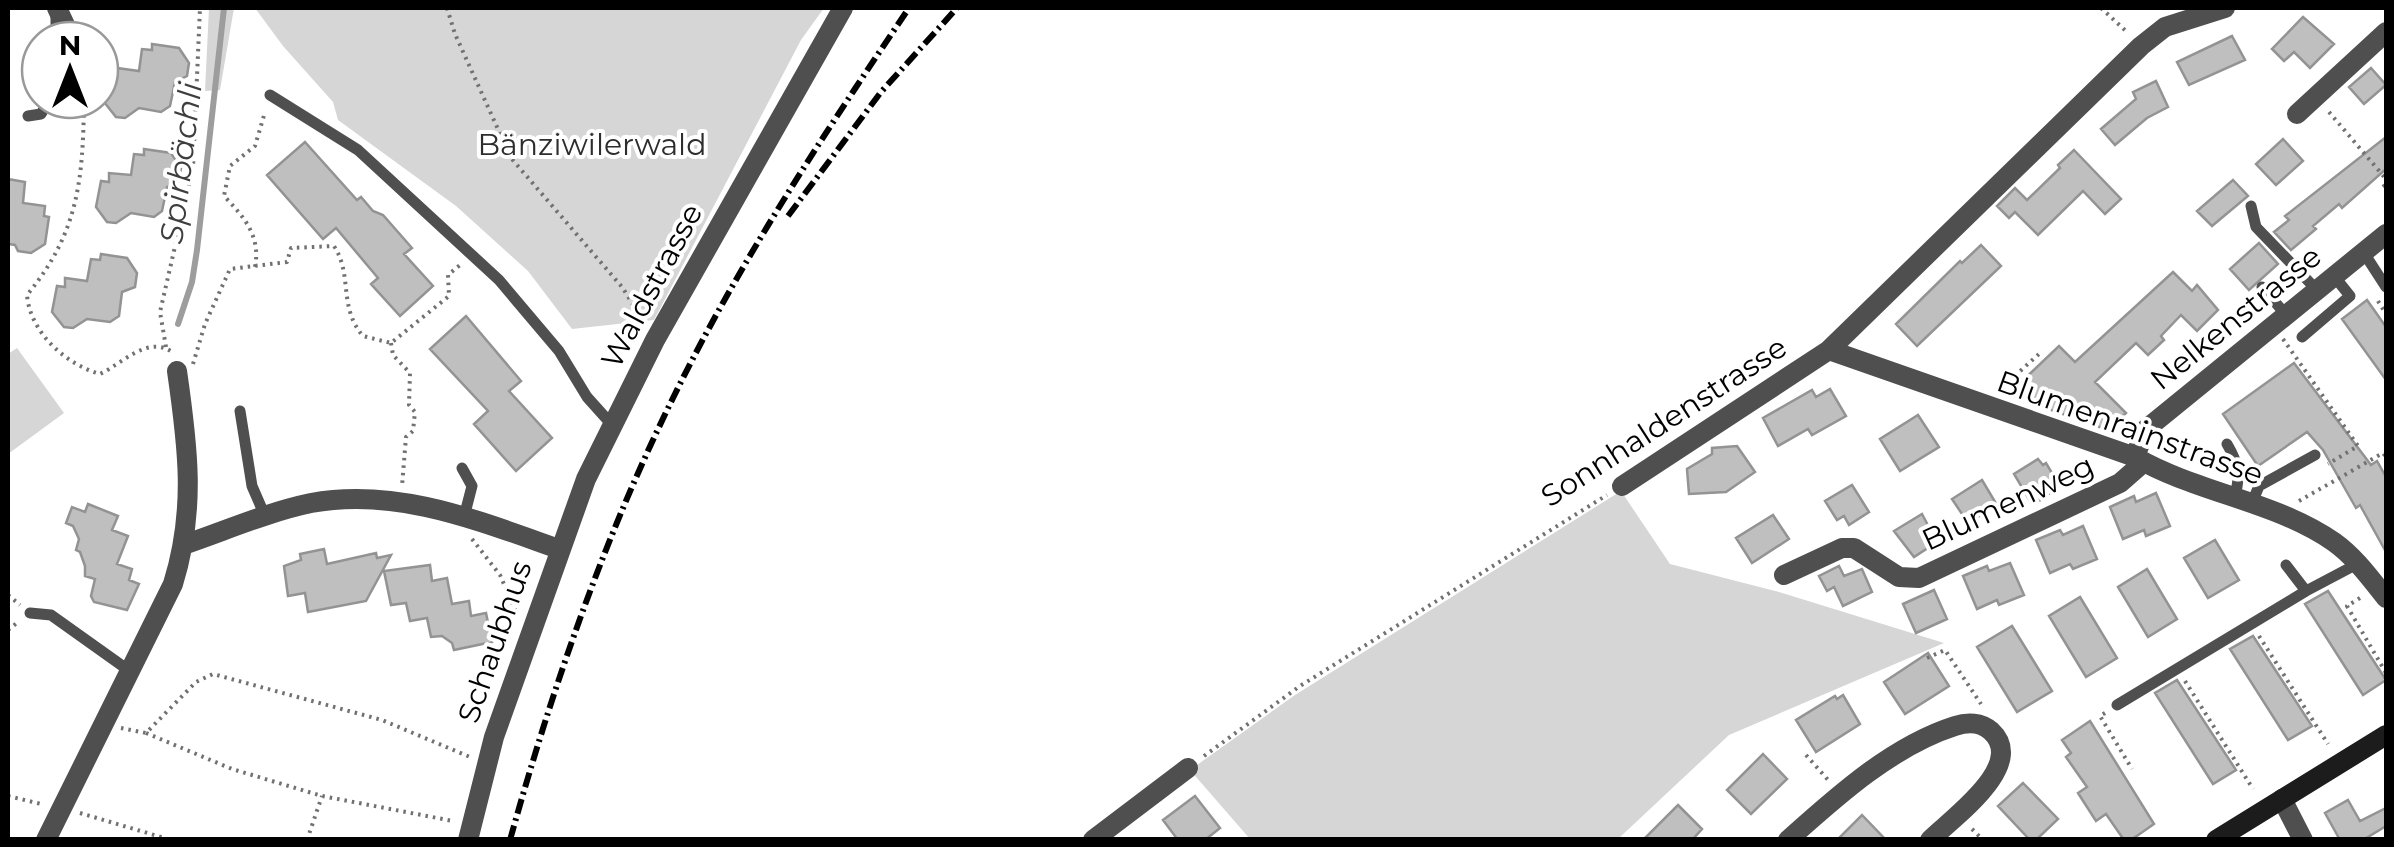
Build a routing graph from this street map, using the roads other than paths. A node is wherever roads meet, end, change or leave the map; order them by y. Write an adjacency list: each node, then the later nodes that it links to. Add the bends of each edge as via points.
1 (843, 8): 19 (street, Waldstrasse)
2 (2178, 8): 4 (lane)
3 (2225, 8): 4 (street, Sonnhaldenstrasse)
4 (2165, 27): 16 (street, Sonnhaldenstrasse)
5 (2386, 32): 7 (street)
6 (270, 95): 19 (lane, via 358,150 499,280)
7 (2297, 114)
8 (2251, 206): 11 (lane, via 2256,228)
9 (2386, 234): 10 (street, Nelkenstrasse)
10 (2364, 252): 11 (street, Nelkenstrasse); 13 (lane)
11 (2326, 283): 14 (street, Nelkenstrasse); 15 (lane, via 2350,296)
12 (2262, 287): 14 (lane)
13 (2386, 287)
14 (2281, 322): 22 (street, Nelkenstrasse, via 2145,430)
15 (2302, 337)
16 (1829, 350): 22 (street, Blumenrainstrasse); 24 (street, Sonnhaldenstrasse)
17 (177, 371): 28 (street, via 188,449)
18 (240, 411): 26 (lane, via 252,486)
19 (613, 426): 29 (street, Waldstrasse)
20 (2227, 444): 25 (lane, via 2238,462)
21 (2315, 455): 25 (lane)
22 (2140, 460): 25 (street, Blumenrainstrasse); 32 (street, Blumenweg, via 2120,483 1918,578 1898,577 1854,548)
23 (462, 468): 27 (lane, via 472,486)
24 (1622, 486)
25 (2242, 502): 30 (street, Blumenrainstrasse, via 2302,524)
26 (265, 516): 27 (street, Schaubhus, via 351,498 401,500); 28 (street, Schaubhus)
27 (466, 526): 29 (street, Schaubhus)
28 (186, 544): 36 (street)
29 (559, 549): 41 (street, Schaubhus)
30 (2359, 563): 33 (lane); 34 (street, Blumenrainstrasse)
31 (2286, 565): 33 (lane)
32 (1784, 575)
33 (2306, 591): 37 (lane)
34 (2386, 598)
35 (30, 613): 36 (lane, via 51,614)
36 (131, 672): 42 (street)
37 (2117, 706)
38 (2386, 735): 40 (street)
39 (1188, 768): 43 (street)
40 (2282, 800): 46 (street); 47 (street)
41 (464, 831)
42 (46, 840)
43 (1092, 840)
44 (1788, 840): 45 (street, via 1902,751 1956,725 1981,725 2000,744 1994,778)
45 (1930, 840)
46 (2216, 840)
47 (2303, 840)

